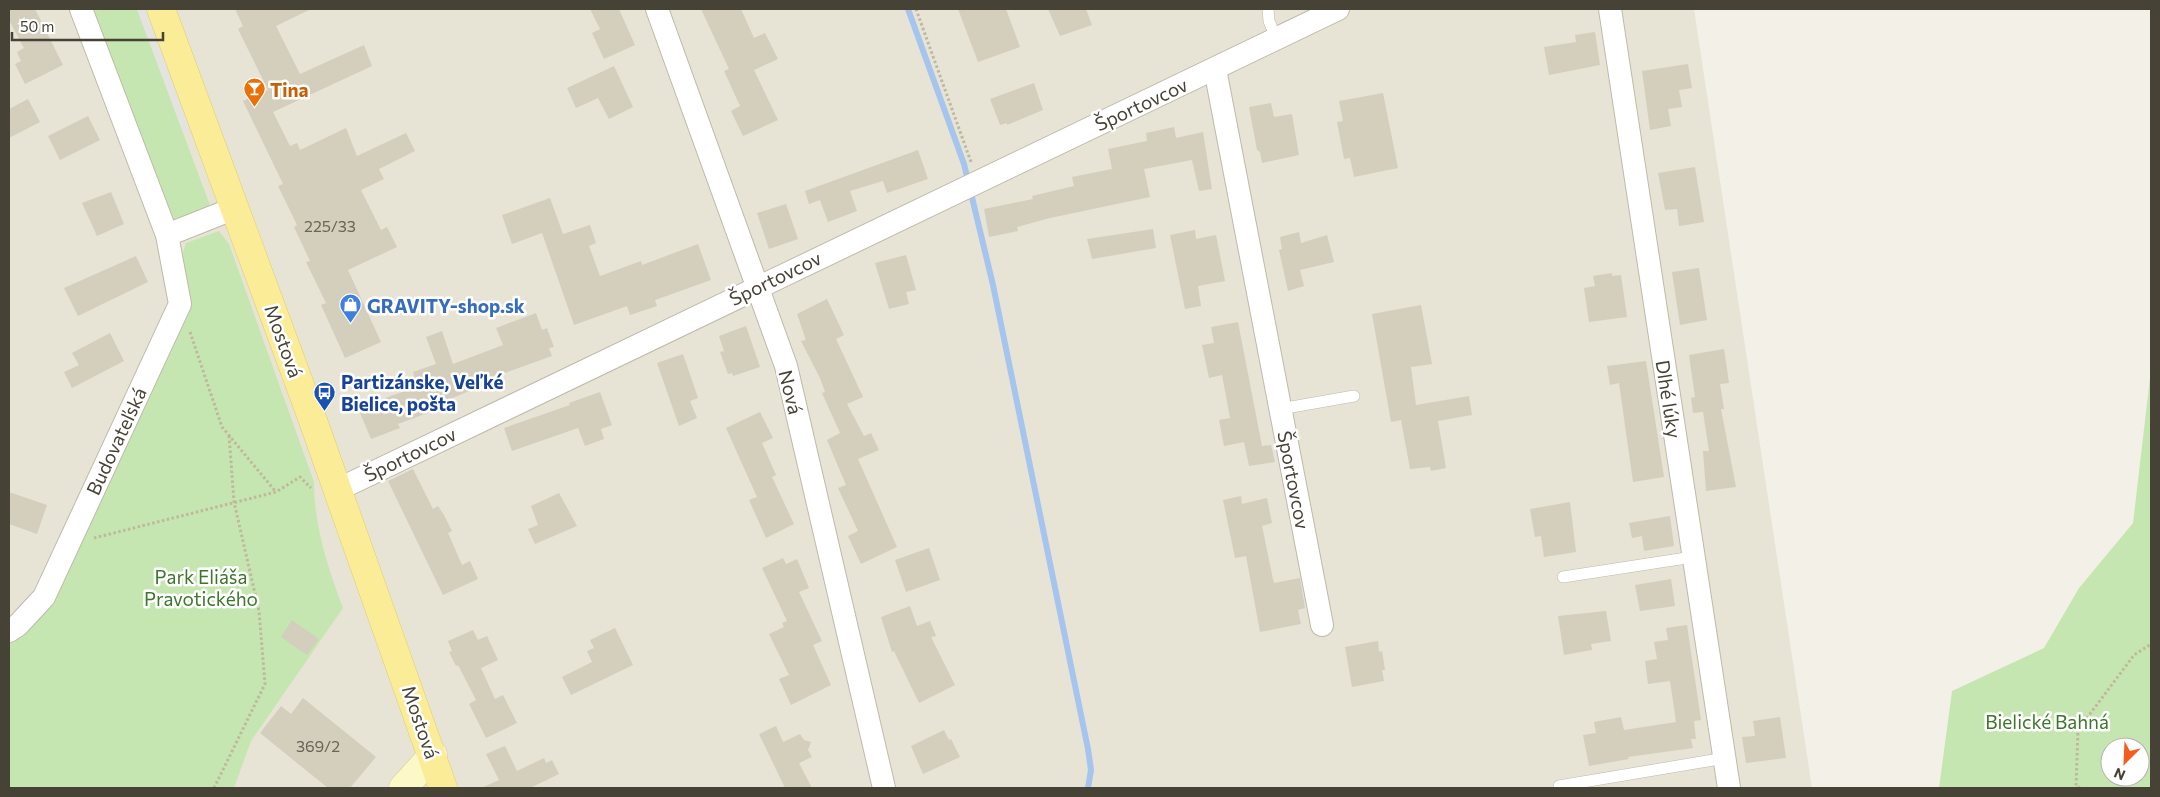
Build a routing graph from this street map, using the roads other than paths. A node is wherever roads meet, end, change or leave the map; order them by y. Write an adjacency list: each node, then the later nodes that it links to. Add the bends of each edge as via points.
1 (81, 9): 10 (street)
2 (161, 9): 9 (main road, Mostová)
3 (657, 9): 11 (street, Nová)
4 (1268, 9): 7 (lane)
5 (1338, 9): 7 (street, Športovcov)
6 (1610, 9): 15 (street, Dlhé lúky)
7 (1276, 38): 8 (street, Športovcov)
8 (1214, 69): 11 (street, Športovcov); 13 (street, Športovcov)
9 (236, 208): 10 (street); 14 (main road, Mostová)
10 (167, 235): 18 (street, Budovateľská, via 180,304 44,597)
11 (757, 287): 14 (street, Športovcov); 24 (street, Nová, via 786,366)
12 (1354, 396): 13 (lane)
13 (1280, 410): 17 (street, Športovcov)
14 (326, 491): 19 (main road, Mostová)
15 (1693, 557): 16 (lane); 20 (street, Dlhé lúky)
16 (1563, 577)
17 (1322, 625)
18 (9, 631)
19 (433, 755): 22 (main road); 23 (main road, Mostová)
20 (1724, 758): 21 (lane); 25 (street, Dlhé lúky)
21 (1559, 786)
22 (403, 788)
23 (444, 788)
24 (884, 788)
25 (1729, 788)

